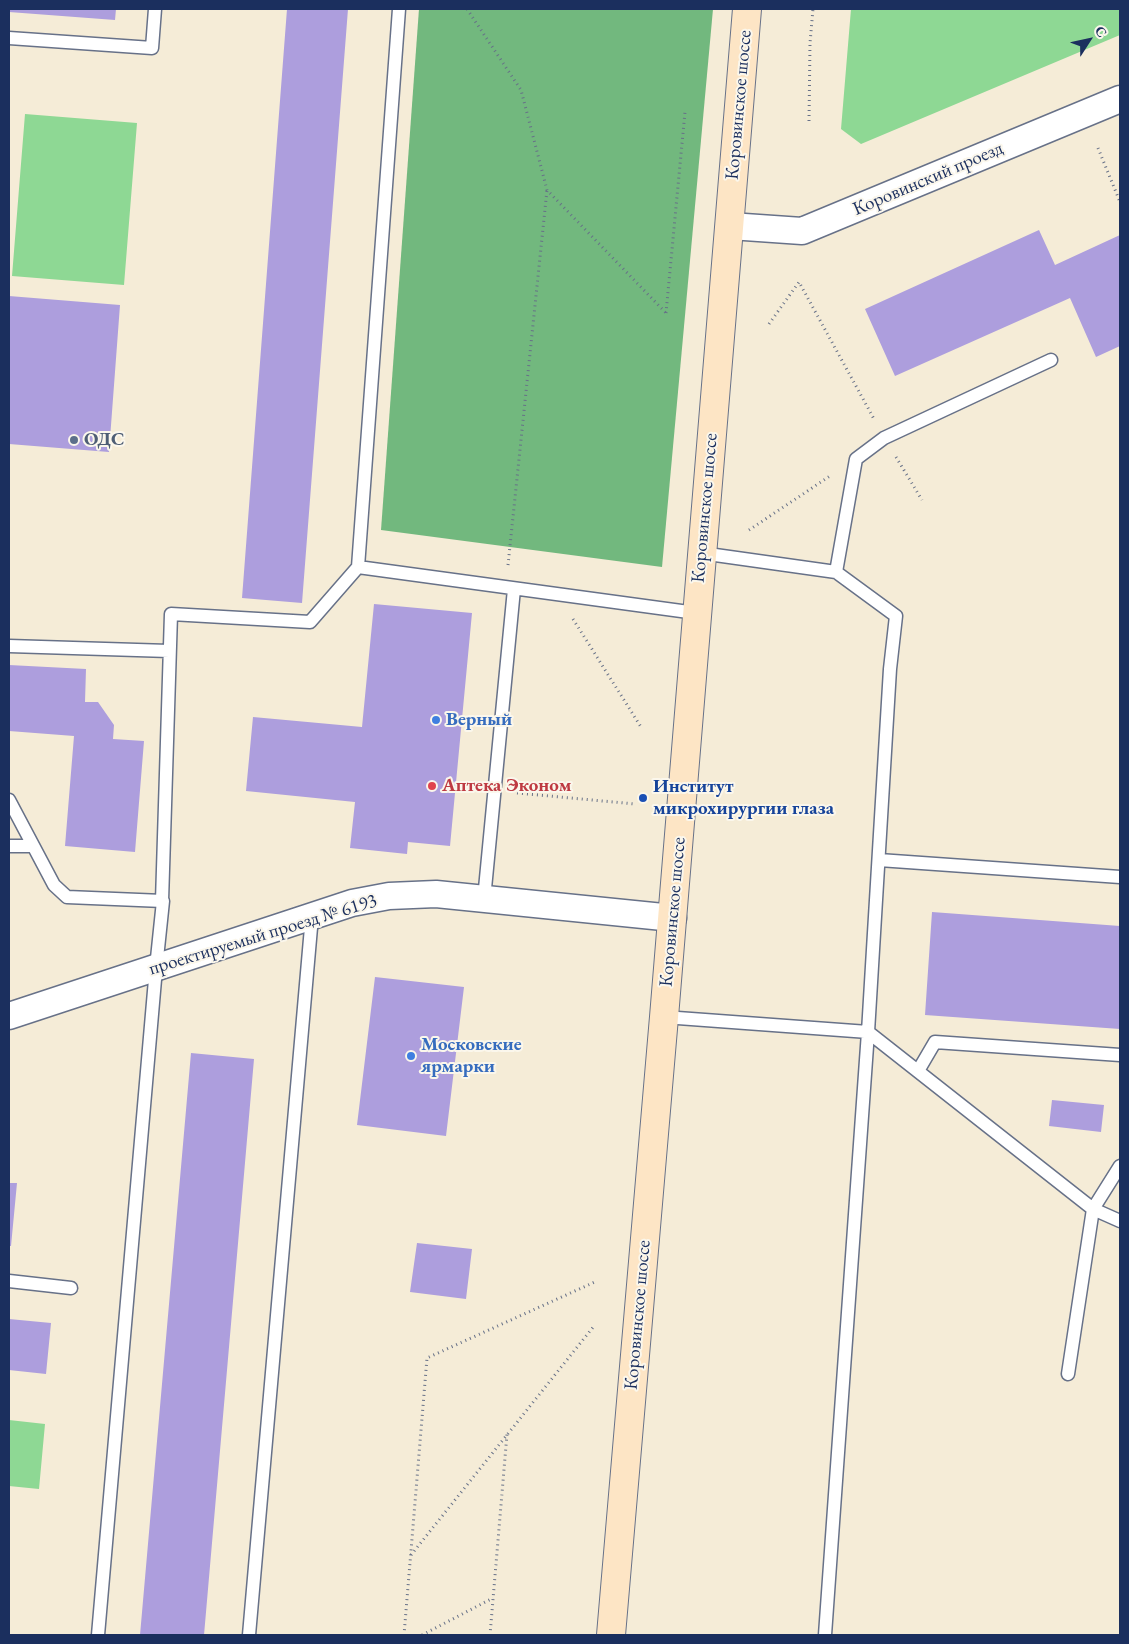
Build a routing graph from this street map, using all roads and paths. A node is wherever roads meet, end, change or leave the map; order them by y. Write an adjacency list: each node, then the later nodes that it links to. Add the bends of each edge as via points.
1 (155, 9): 6 (lane, via 152,48)
2 (399, 9): 21 (lane)
3 (467, 9): 11 (path, via 521,90)
4 (747, 9): 13 (main road, Коровинское шоссе)
5 (813, 9): 9 (path)
6 (9, 38)
7 (1120, 99): 13 (street, Коровинский проезд, via 802,231)
8 (685, 112): 11 (path, via 666,313)
9 (810, 121)
10 (1098, 148): 12 (path)
11 (547, 190): 23 (path)
12 (1120, 202)
13 (730, 226): 20 (main road, Коровинское шоссе)
14 (770, 324): 16 (path, via 799,282)
15 (1052, 360): 16 (lane)
16 (884, 438): 17 (lane); 18 (path)
17 (856, 459): 19 (path); 22 (lane)
18 (922, 500)
19 (750, 530)
20 (701, 553): 22 (lane); 25 (main road, Коровинское шоссе)
21 (358, 567): 23 (lane); 27 (lane, via 310,622 171,614)
22 (836, 572): 34 (lane, via 896,616)
23 (510, 588): 24 (lane); 29 (lane)
24 (558, 595): 25 (lane); 28 (path)
25 (696, 613): 39 (main road, Коровинское шоссе)
26 (9, 646): 27 (lane)
27 (169, 651): 37 (lane)
28 (641, 727)
29 (494, 790): 31 (path); 36 (lane)
30 (9, 800): 33 (lane)
31 (635, 804)
32 (9, 846): 33 (lane)
33 (33, 846): 37 (lane, via 54,885 67,897)
34 (879, 860): 35 (lane); 43 (lane)
35 (1120, 877)
36 (484, 899): 38 (street, проектируемый проезд № 6193, via 436,894 388,896); 39 (street, проектируемый проезд № 6193)
37 (163, 901): 40 (lane)
38 (312, 916): 40 (street, проектируемый проезд № 6193); 58 (lane)
39 (672, 918): 42 (main road, Коровинское шоссе)
40 (156, 968): 41 (street, проектируемый проезд № 6193); 57 (lane)
41 (9, 1016)
42 (664, 1017): 43 (lane); 62 (main road, Коровинское шоссе)
43 (868, 1032): 45 (lane); 63 (lane)
44 (1120, 1055): 45 (lane, via 935,1042)
45 (918, 1071): 47 (lane)
46 (1120, 1166): 47 (lane)
47 (1093, 1209): 48 (lane); 53 (lane)
48 (1120, 1221)
49 (9, 1281): 51 (lane)
50 (597, 1281): 55 (path, via 427,1358)
51 (71, 1288)
52 (594, 1326): 54 (path)
53 (1068, 1374)
54 (507, 1434): 55 (path); 56 (path)
55 (411, 1556): 59 (path)
56 (493, 1598): 60 (path); 61 (path)
57 (98, 1635)
58 (249, 1635)
59 (404, 1635)
60 (422, 1635)
61 (490, 1635)
62 (611, 1635)
63 (825, 1635)

